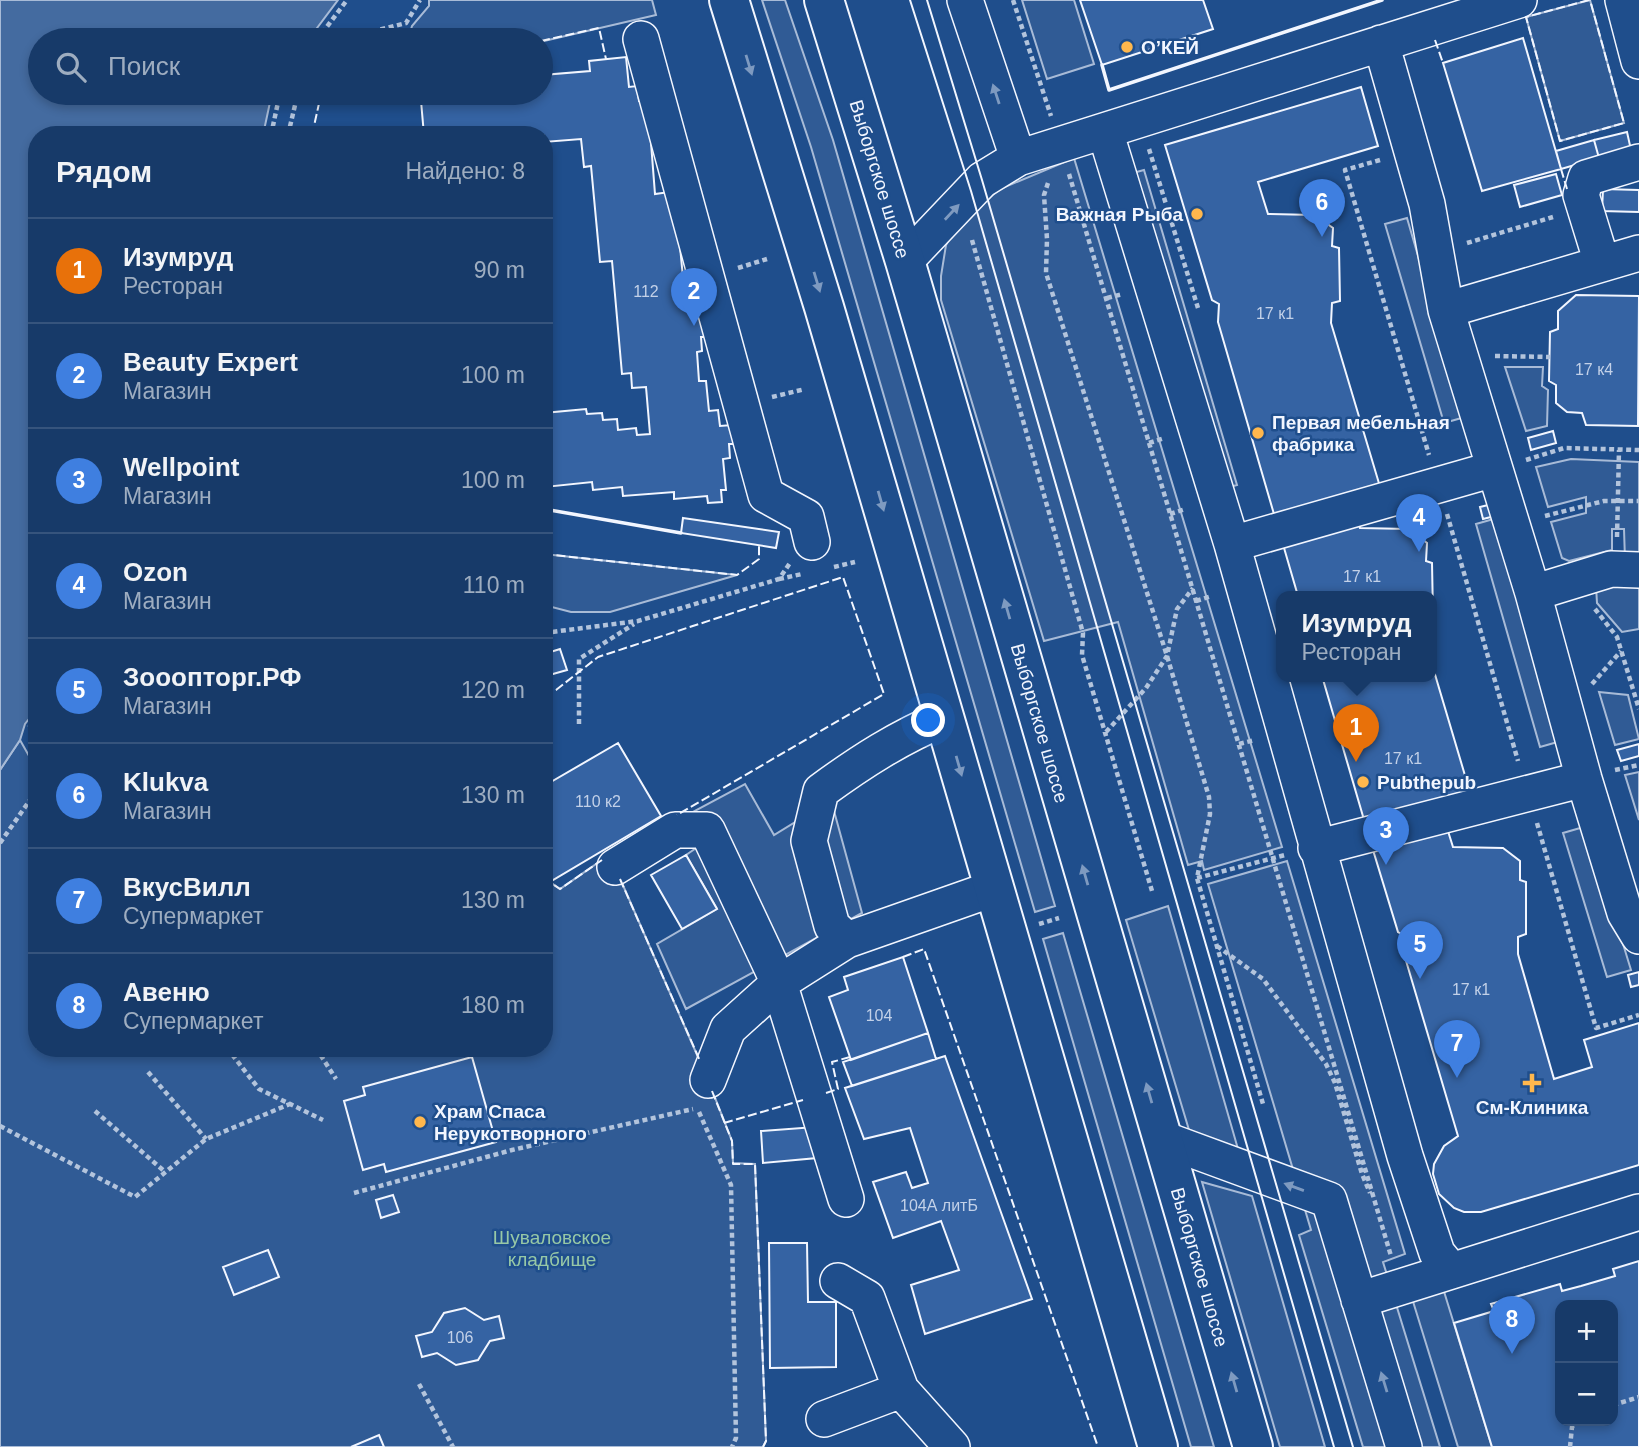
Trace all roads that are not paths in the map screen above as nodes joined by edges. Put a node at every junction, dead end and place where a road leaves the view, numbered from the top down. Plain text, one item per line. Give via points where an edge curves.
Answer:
1 (729, 0) edge
2 (824, 0) edge
3 (965, 0) edge
4 (1519, 0) edge
5 (1623, 0) edge
6 (641, 38) dead end
7 (1381, 43) junction
8 (1639, 61) edge
9 (1105, 131) junction
10 (1018, 158) junction
11 (1639, 162) edge
12 (1639, 253) edge
13 (905, 261) junction
14 (1602, 263) junction
15 (1446, 310) junction
16 (1511, 470) junction
17 (1232, 544) junction
18 (804, 548) road end
19 (1639, 570) edge
20 (1533, 593) junction
21 (944, 718) junction
22 (1584, 779) junction
23 (1316, 848) junction
24 (615, 867) dead end
25 (995, 888) junction
26 (1634, 920) edge
27 (847, 940) junction
28 (779, 983) junction
29 (702, 1094) road end
30 (1163, 1139) junction
31 (846, 1199) dead end
32 (1639, 1212) edge
33 (1451, 1270) junction
34 (838, 1281) dead end
35 (1359, 1300) junction
36 (901, 1390) junction
37 (824, 1419) dead end
38 (952, 1447) edge
39 (1157, 1447) edge
40 (1253, 1447) edge
41 (1404, 1447) edge

1 -> 21 main road
2 - 13 main road, Выборгское шоссе
10 -> 3 street
4 - 7 street
5 - 8 street
6 - 18 street via 766,495 806,517
7 - 9 street
7 - 15 street via 1427,204
9 - 10 street
9 - 17 street
13 -> 10 street via 982,180
11 - 14 street via 1586,178 1581,195
12 - 14 street
30 -> 13 main road, Выборгское шоссе
14 - 15 street
15 - 16 street
16 - 17 street via 1438,485
16 - 20 street
17 - 23 street
19 - 20 street via 1611,569
20 - 22 street
21 -> 25 main road
21 - 27 street via 906,734 821,791 809,841 832,926
22 - 23 street
22 - 26 street
23 - 33 street via 1430,1235
24 - 28 street via 675,830 707,830
25 - 27 street
25 - 39 main road
27 - 28 street
28 - 29 street via 728,1029
28 - 31 street
35 -> 30 street via 1329,1200
40 -> 30 main road, Выборгское шоссе
32 - 33 street
33 - 35 street
34 - 36 street via 867,1298
41 -> 35 street
36 - 37 street
36 - 38 street

